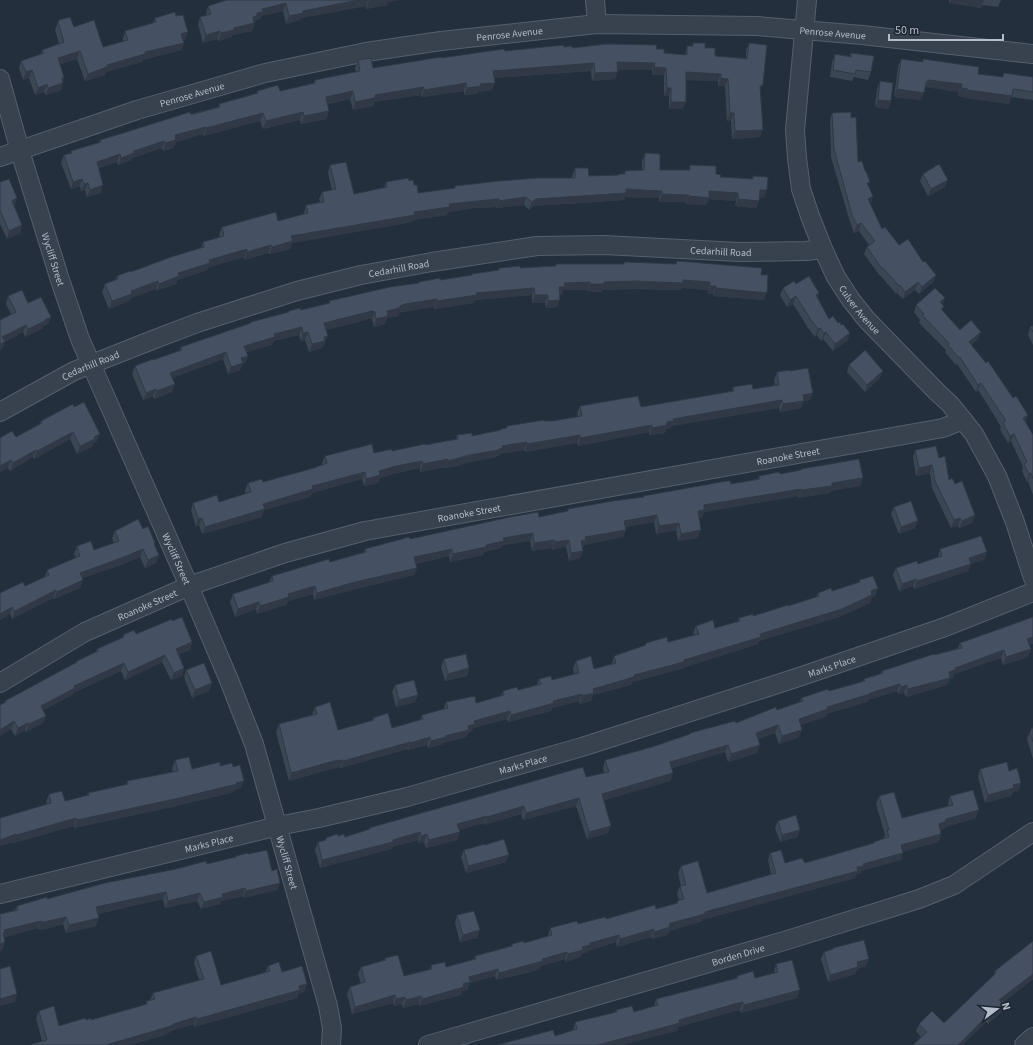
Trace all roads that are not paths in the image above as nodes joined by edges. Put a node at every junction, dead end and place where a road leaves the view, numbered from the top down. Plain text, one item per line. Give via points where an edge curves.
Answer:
1 (595, 0) edge
2 (806, 0) edge
3 (597, 24) junction
4 (803, 30) junction
5 (1033, 54) edge
6 (0, 79) edge
7 (20, 150) junction
8 (0, 157) edge
9 (823, 249) junction
10 (91, 364) junction
11 (0, 412) edge
12 (963, 420) junction
13 (1033, 578) edge
14 (189, 586) junction
15 (1033, 592) edge
16 (0, 683) edge
17 (278, 826) junction
18 (1033, 832) edge
19 (0, 894) edge
20 (1033, 1037) edge
21 (331, 1045) edge
22 (428, 1045) edge
23 (1024, 1045) edge

1 - 3 street
2 - 4 street, Culver Avenue
3 - 4 street, Penrose Avenue via 757,26
3 - 7 street, Penrose Avenue via 366,52 265,74 137,110
4 - 5 street, Penrose Avenue
4 - 9 street, Culver Avenue via 795,130 797,158 801,189
6 - 7 street, Wycliff Street
7 - 8 street, Penrose Avenue
7 - 10 street, Wycliff Street via 60,280
9 - 10 street, Cedarhill Road via 739,252 604,245 537,246 432,262 361,275 297,291 197,323
9 - 12 street, Culver Avenue via 836,277 851,300
10 - 11 street, Cedarhill Road
10 - 14 street, Wycliff Street
12 - 13 street, Culver Avenue via 974,434 997,476
12 - 14 street, Roanoke Street via 943,428 365,531 278,555
14 - 16 street, Roanoke Street via 85,632
14 - 17 street, Wycliff Street via 254,744
15 - 17 street, Marks Place via 923,635 582,747 407,797
17 - 19 street, Marks Place
17 - 21 street, Wycliff Street via 328,1006 332,1028
18 - 22 street, Borden Drive via 954,885 920,899
20 - 23 street

